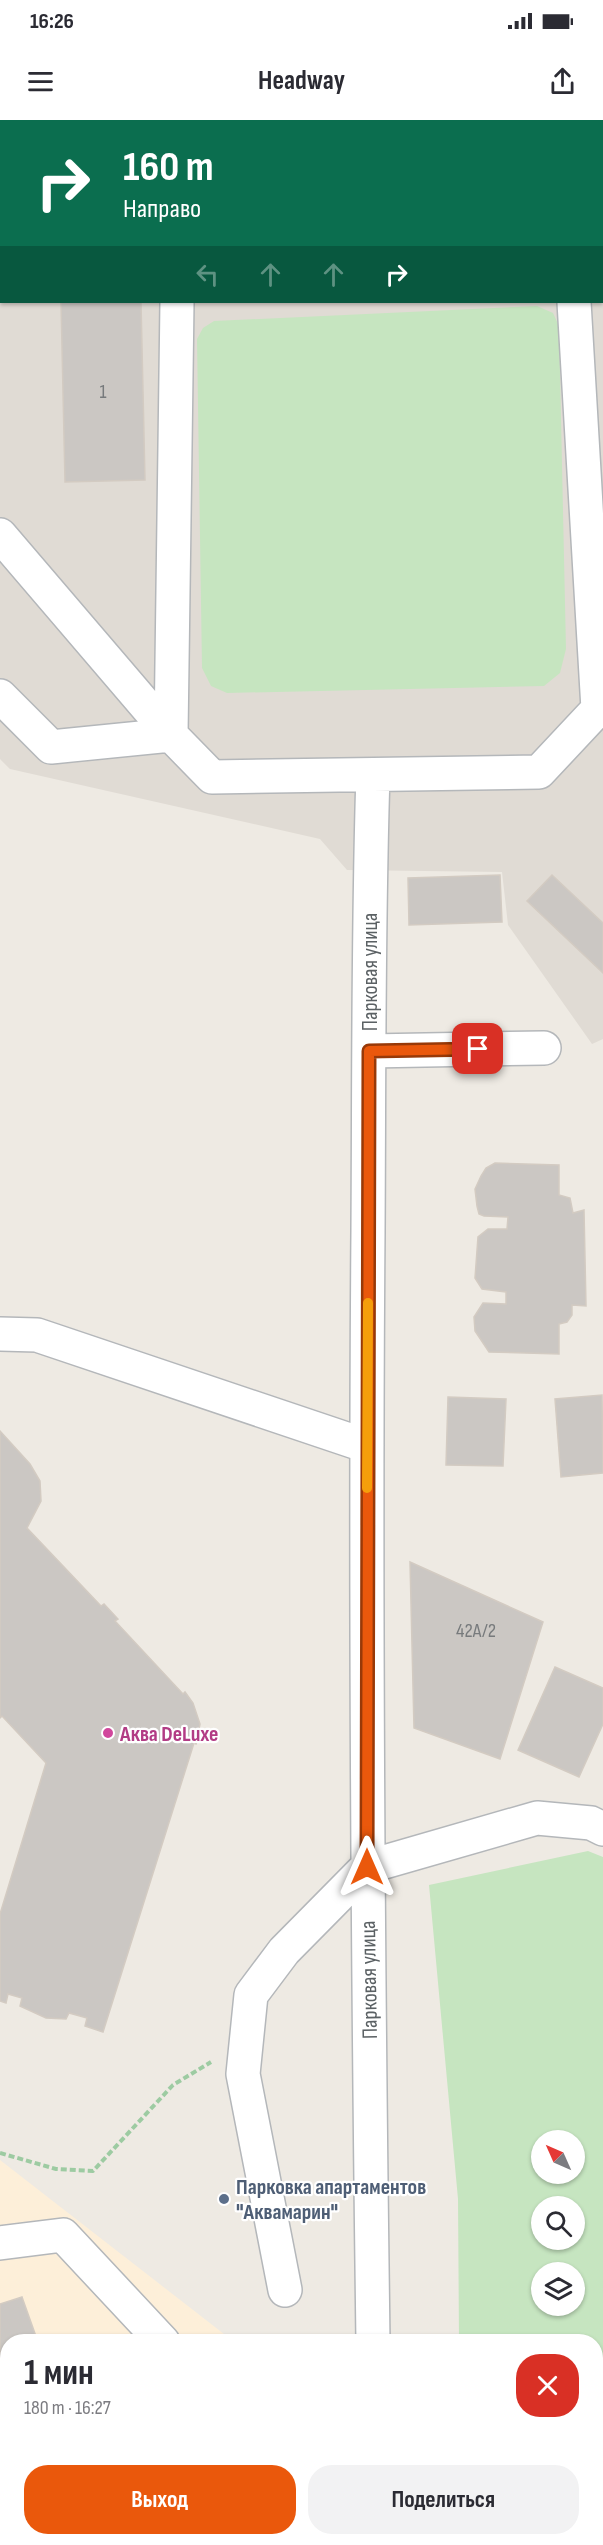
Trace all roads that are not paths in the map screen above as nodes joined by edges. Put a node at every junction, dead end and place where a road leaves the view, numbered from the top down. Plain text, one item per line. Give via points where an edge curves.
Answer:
1 (177, 303) edge
2 (574, 303) edge
3 (0, 535) edge
4 (596, 559) edge
5 (16, 571) edge
6 (0, 696) edge
7 (601, 711) edge
8 (171, 735) junction
9 (373, 775) junction
10 (544, 1048) dead end
11 (369, 1051) junction
12 (0, 1334) edge
13 (367, 1446) junction
14 (597, 1826) edge
15 (367, 1867) junction
16 (0, 2243) edge
17 (285, 2289) dead end
18 (156, 2334) edge
19 (373, 2334) edge

1 - 8 street
2 - 4 street
3 - 5 street
4 - 7 street
5 - 8 street
6 - 8 street via 51,747
7 - 9 street via 539,772
8 - 9 street via 212,777
9 - 11 street, Парковая улица
10 - 11 street
11 - 13 street, Парковая улица
12 - 13 street via 37,1335
13 - 15 street, Парковая улица
14 - 15 street via 537,1818
15 - 17 street via 284,1951 251,1995 243,2074
15 - 19 street, Парковая улица
16 - 18 street via 63,2235

